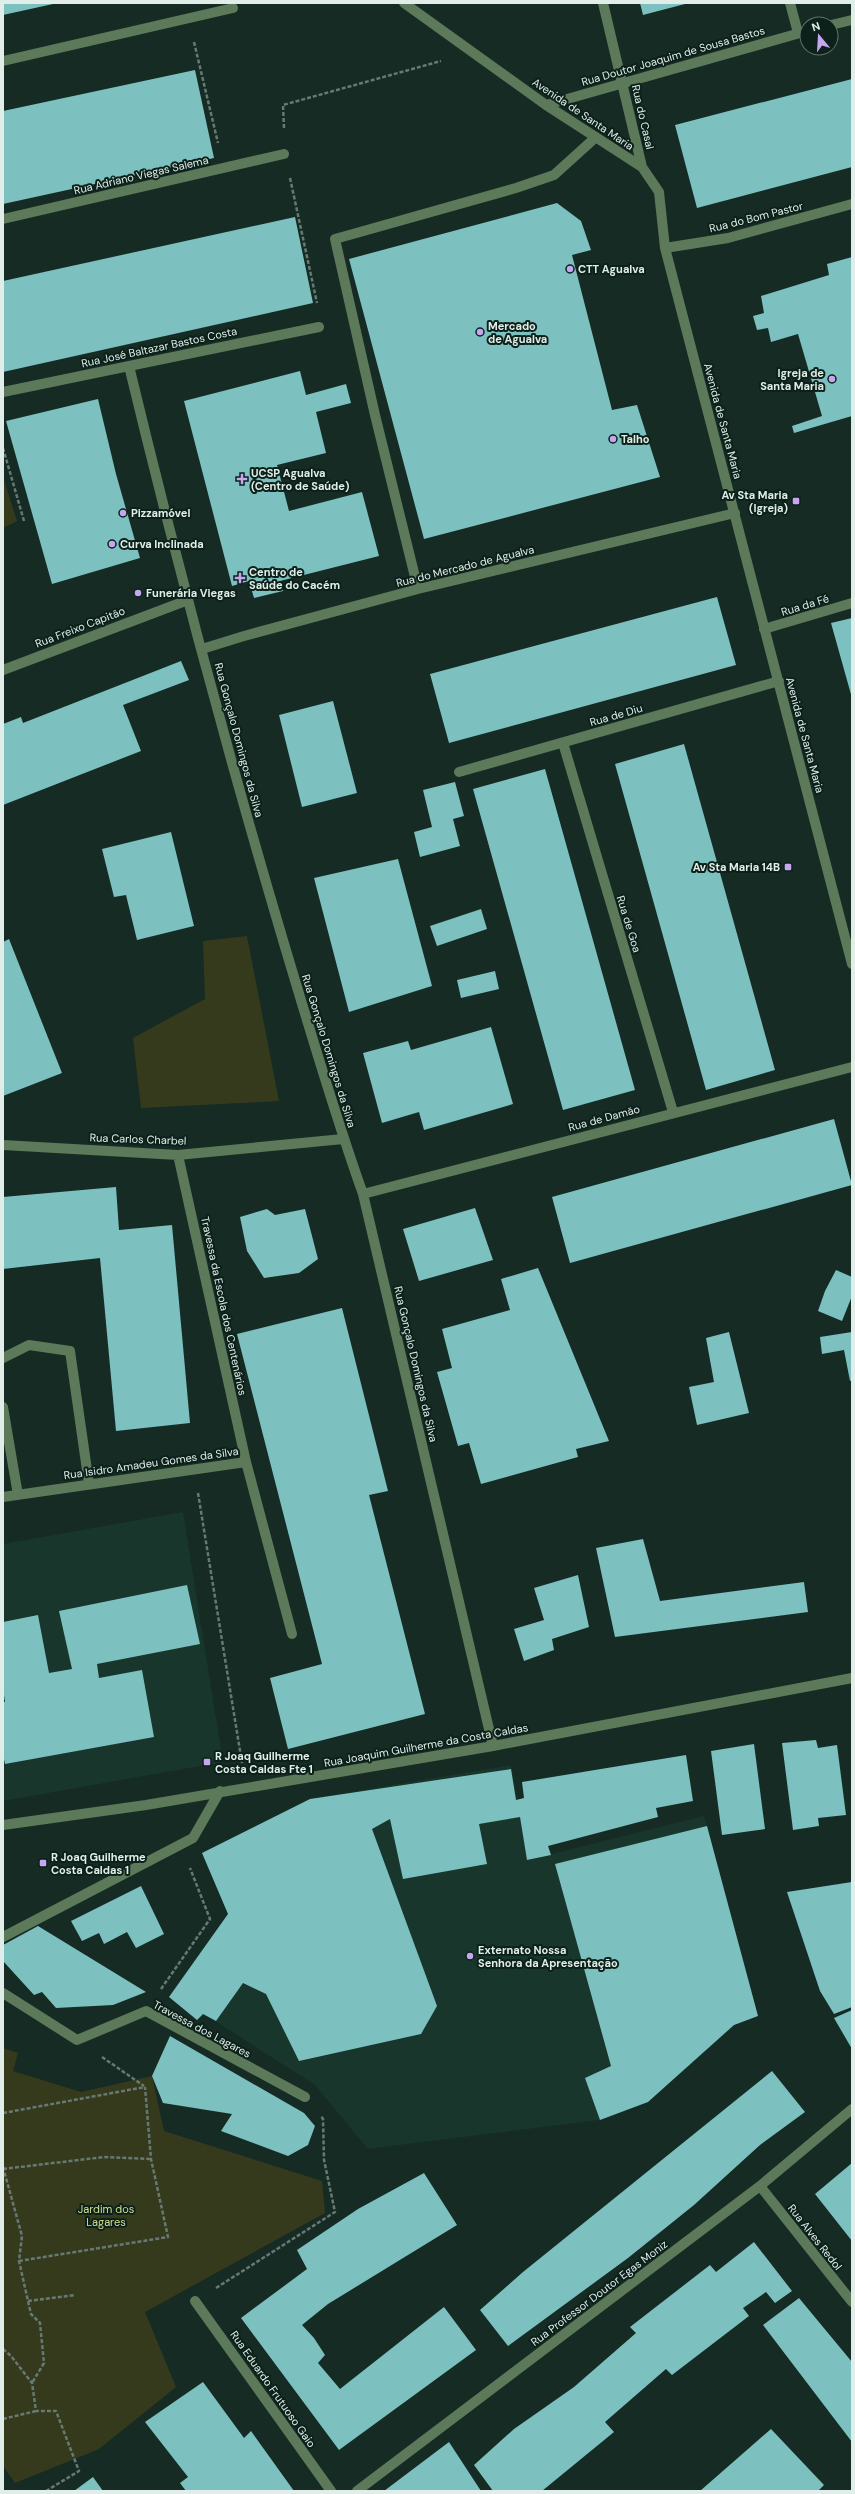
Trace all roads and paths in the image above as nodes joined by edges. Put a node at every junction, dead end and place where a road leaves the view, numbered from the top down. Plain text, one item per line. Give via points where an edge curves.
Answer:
1 (404, 3) edge
2 (603, 3) edge
3 (790, 3) edge
4 (233, 8) dead end
5 (188, 18) junction
6 (852, 20) edge
7 (799, 23) edge
8 (839, 23) edge
9 (799, 33) edge
10 (473, 53) junction
11 (3, 60) edge
12 (623, 82) junction
13 (546, 105) junction
14 (596, 137) junction
15 (284, 154) junction
16 (642, 167) junction
17 (224, 168) junction
18 (852, 204) edge
19 (3, 219) edge
20 (665, 248) junction
21 (319, 327) joint
22 (129, 366) junction
23 (3, 392) edge
24 (3, 448) edge
25 (735, 513) junction
26 (24, 521) dead end
27 (418, 589) junction
28 (188, 600) junction
29 (852, 603) edge
30 (764, 629) junction
31 (202, 649) junction
32 (3, 670) edge
33 (779, 681) junction
34 (563, 743) junction
35 (459, 772) dead end
36 (852, 964) edge
37 (852, 1066) edge
38 (673, 1112) junction
39 (343, 1139) junction
40 (3, 1145) edge
41 (178, 1155) junction
42 (363, 1194) junction
43 (3, 1358) edge
44 (3, 1407) edge
45 (246, 1462) junction
46 (194, 1469) junction
47 (89, 1484) junction
48 (18, 1495) junction
49 (3, 1498) edge
50 (292, 1634) dead end
51 (852, 1678) edge
52 (493, 1746) junction
53 (246, 1788) junction
54 (220, 1792) junction
55 (3, 1825) edge
56 (180, 1845) junction
57 (3, 1937) edge
58 (3, 1993) edge
59 (146, 2011) junction
60 (77, 2040) junction
61 (145, 2086) junction
62 (305, 2097) joint
63 (852, 2109) edge
64 (3, 2113) edge
65 (151, 2158) junction
66 (3, 2168) edge
67 (760, 2186) junction
68 (19, 2262) junction
69 (75, 2295) dead end
70 (195, 2301) joint
71 (28, 2302) junction
72 (852, 2302) edge
73 (3, 2349) edge
74 (32, 2383) junction
75 (36, 2412) junction
76 (3, 2419) edge
77 (46, 2491) edge
78 (331, 2491) edge
79 (356, 2491) edge

1 - 10 street, Avenida de Santa Maria
2 - 12 street, Rua do Casal
3 - 7 street
4 - 5 street
5 - 11 street
5 - 17 path
6 - 8 street
9 - 12 street, Rua Doutor Joaquim de Sousa Bastos
10 - 13 street, Avenida de Santa Maria
10 - 15 path via 283,105
12 - 13 street, Rua Doutor Joaquim de Sousa Bastos
12 - 16 street, Rua do Casal
13 - 14 street, Avenida de Santa Maria
14 - 16 street, Avenida de Santa Maria
14 - 27 street via 554,175 335,238 374,415
15 - 17 street, Rua Adriano Viegas Salema
15 - 21 path via 318,306
16 - 20 street, Avenida de Santa Maria via 659,192
17 - 19 street, Rua Adriano Viegas Salema
18 - 20 street, Rua do Bom Pastor via 728,238
20 - 25 street, Avenida de Santa Maria
21 - 22 street, Rua José Baltazar Bastos Costa
22 - 23 street, Rua José Baltazar Bastos Costa
22 - 28 street, Rua Gonçalo Domingos da Silva
24 - 26 path
25 - 27 street, Rua do Mercado de Agualva
25 - 30 street, Avenida de Santa Maria
27 - 31 street, Rua do Mercado de Agualva
28 - 31 street, Rua Gonçalo Domingos da Silva
28 - 32 street, Rua Freixo Capitão
29 - 30 street, Rua da Fé
30 - 33 street, Avenida de Santa Maria
31 - 39 street, Rua Gonçalo Domingos da Silva via 259,858
33 - 34 street, Rua de Diu
33 - 36 street, Avenida de Santa Maria
34 - 35 street, Rua de Diu
34 - 38 street, Rua de Goa
37 - 38 street, Rua de Damão
38 - 42 street, Rua de Damão
39 - 41 street, Rua Carlos Charbel
39 - 42 street, Rua Gonçalo Domingos da Silva
40 - 41 street, Rua Carlos Charbel
41 - 45 street, Travessa da Escola dos Centenários
42 - 52 street, Rua Gonçalo Domingos da Silva
43 - 47 street via 28,1346 70,1351
44 - 48 street
45 - 46 street, Rua Isidro Amadeu Gomes da Silva
45 - 50 street, Rua Isidro Amadeu Gomes da Silva
46 - 47 street, Rua Isidro Amadeu Gomes da Silva
46 - 53 path
47 - 48 street, Rua Isidro Amadeu Gomes da Silva
48 - 49 street, Rua Isidro Amadeu Gomes da Silva
51 - 52 street, Rua Joaquim Guilherme da Costa Caldas
52 - 53 street, Rua Joaquim Guilherme da Costa Caldas
53 - 54 street, Rua Joaquim Guilherme da Costa Caldas
54 - 55 street, Rua Joaquim Guilherme da Costa Caldas
54 - 56 street via 193,1838
56 - 57 street
56 - 59 path via 210,1919
58 - 60 street
59 - 60 street, Travessa dos Lagares
59 - 62 street, Travessa dos Lagares
60 - 61 path
61 - 64 path
61 - 65 path
62 - 70 path via 323,2119 324,2160 335,2212
63 - 67 street, Rua Professor Doutor Egas Moniz
65 - 66 path via 104,2157
65 - 68 path via 168,2237
66 - 68 path via 22,2236
67 - 72 street, Rua Alves Redol
67 - 79 street, Rua Professor Doutor Egas Moniz
68 - 71 path
69 - 71 path
70 - 78 street, Rua Eduardo Frutuoso Gaio
71 - 74 path via 31,2314 40,2323 44,2363
73 - 74 path
74 - 75 path
75 - 76 path
75 - 77 path via 56,2411 79,2472

